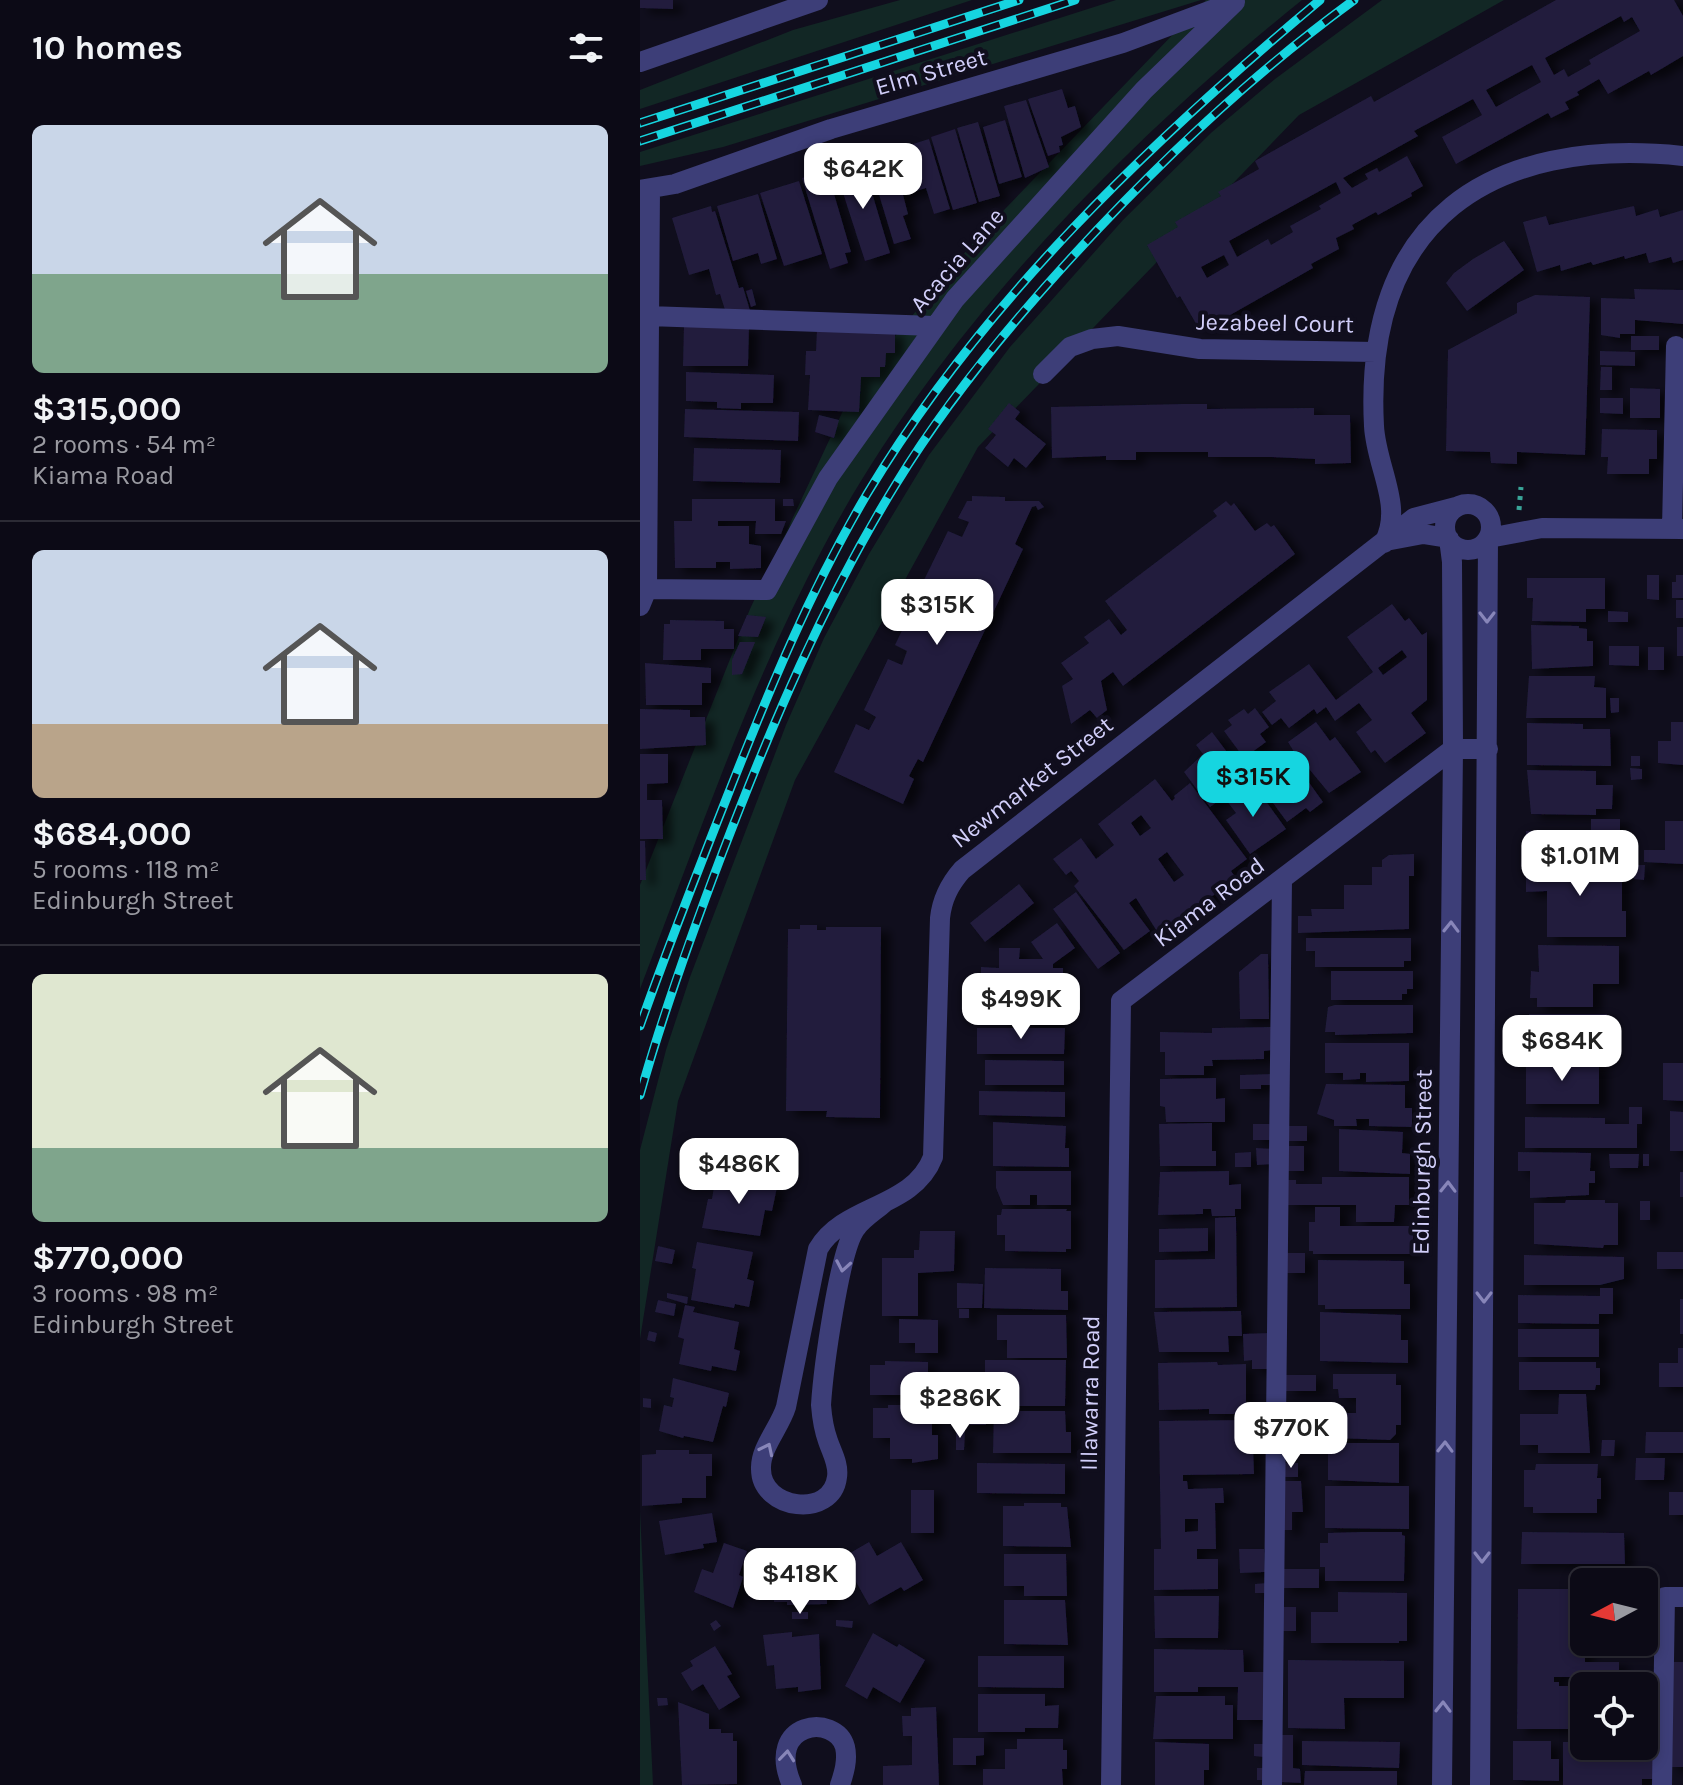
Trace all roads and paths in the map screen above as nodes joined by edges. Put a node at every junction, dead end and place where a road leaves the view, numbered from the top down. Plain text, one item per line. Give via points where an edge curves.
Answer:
1 (810, 1) edge
2 (1235, 2) edge
3 (640, 62) edge
4 (1683, 156) edge
5 (645, 190) edge
6 (648, 316) junction
7 (934, 326) junction
8 (1676, 346) dead end
9 (1376, 352) junction
10 (1043, 374) dead end
11 (644, 431) edge
12 (1382, 474) junction
13 (1456, 507) junction
14 (1482, 508) junction
15 (1427, 513) junction
16 (1558, 528) junction
17 (1677, 528) edge
18 (1448, 538) junction
19 (1489, 539) junction
20 (1384, 543) junction
21 (642, 595) edge
22 (1453, 749) junction
23 (1488, 749) junction
24 (1282, 879) junction
25 (1121, 1001) joint
26 (884, 1203) junction
27 (1683, 1597) edge
28 (792, 1785) edge
29 (840, 1785) edge
30 (1111, 1785) edge
31 (1272, 1785) edge
32 (1442, 1785) edge
33 (1480, 1785) edge
34 (1662, 1785) edge

1 - 3 street
2 - 5 street, Elm Street via 1123,43
2 - 7 street, Acacia Lane via 1144,90
4 - 9 street via 1576,155 1522,169 1460,200 1406,257 1388,298
5 - 6 street
6 - 7 street
6 - 11 street
7 - 21 street, Acacia Lane via 828,478 767,590
8 - 17 street
9 - 10 street, Jezabeel Court via 1214,350 1118,336 1070,347
9 - 12 street via 1374,432
11 - 21 street
12 - 15 street via 1405,508
12 - 20 street via 1392,507
13 - 14 street via 1468,503
13 - 15 street, Newmarket Street
13 - 18 street via 1446,518
14 - 16 street via 1519,522
14 - 19 street via 1490,518
15 - 20 street, Newmarket Street
16 - 17 street
16 - 19 street
18 - 19 street via 1456,547 1471,550
18 - 20 street, Newmarket Street via 1406,535
18 - 22 street, Edinburgh Street
19 -> 23 street
20 - 26 street, Newmarket Street via 952,881 940,918 933,1157 917,1183
22 - 23 street
22 - 24 street, Kiama Road
32 -> 22 street, Edinburgh Street
23 -> 33 street
24 - 25 street, Kiama Road
24 - 31 street
25 - 30 street, Illawarra Road
26 -> 26 street, Newmarket Street via 855,1228 841,1273 821,1405 838,1471 836,1485 809,1504 782,1501 765,1485 761,1465 786,1407 818,1249 830,1233
27 - 34 street via 1665,1597
28 -> 29 street via 785,1764 788,1744 796,1733 815,1728 831,1731 843,1741 847,1757

